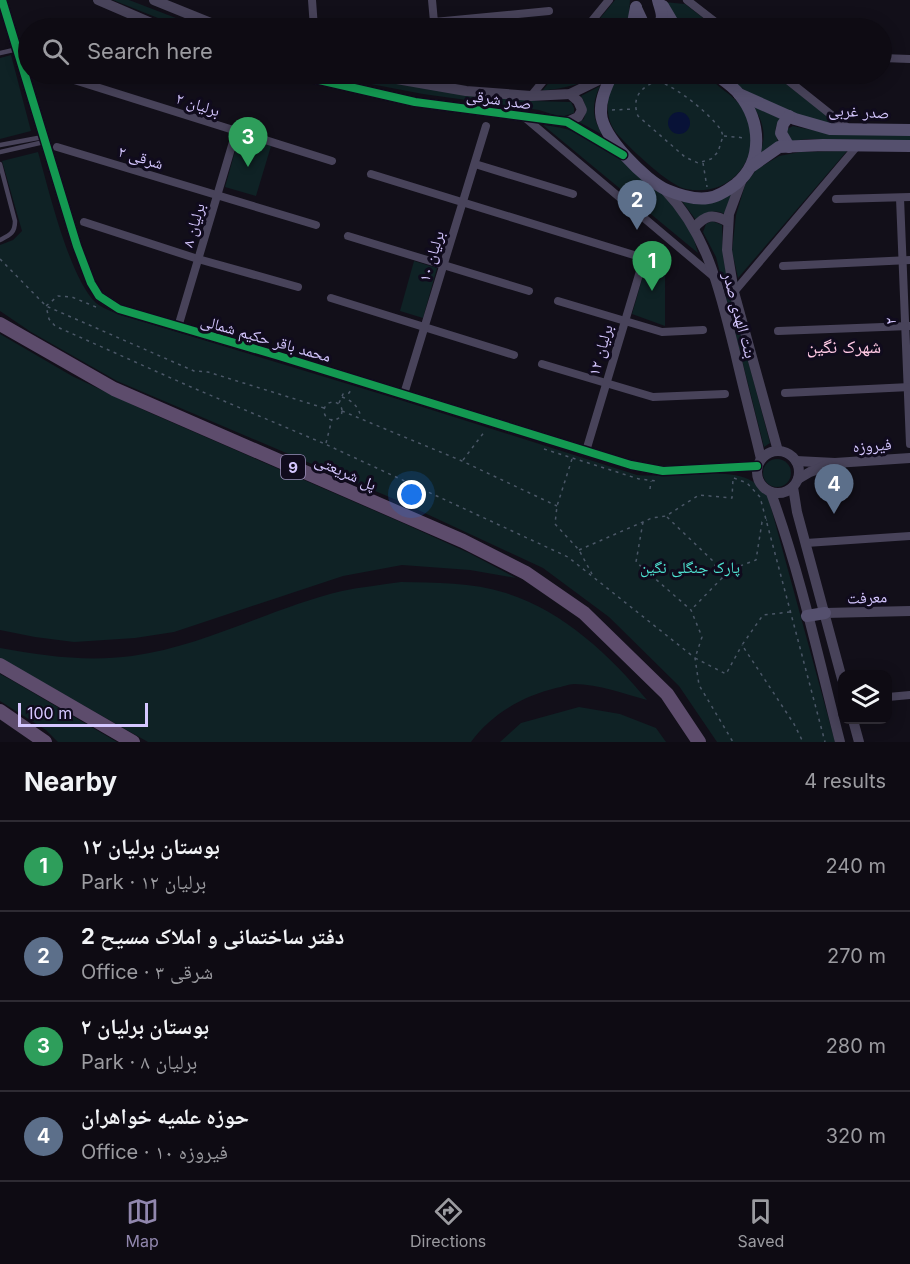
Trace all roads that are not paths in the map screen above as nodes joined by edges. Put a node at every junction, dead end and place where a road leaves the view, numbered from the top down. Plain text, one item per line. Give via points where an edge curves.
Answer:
1 (2, 0) edge
2 (98, 0) edge
3 (154, 0) edge
4 (312, 0) edge
5 (432, 0) edge
6 (609, 0) edge
7 (659, 0) edge
8 (687, 0) edge
9 (635, 4) edge
10 (549, 11) dead end
11 (140, 18) edge
12 (198, 18) edge
13 (313, 18) edge
14 (434, 18) edge
15 (476, 18) edge
16 (594, 18) edge
17 (641, 18) edge
18 (661, 18) edge
19 (670, 18) edge
20 (710, 18) edge
21 (18, 49) joint
22 (0, 53) edge
23 (892, 58) edge
24 (910, 59) edge
25 (30, 84) edge
26 (86, 84) edge
27 (337, 84) edge
28 (426, 84) edge
29 (541, 84) edge
30 (591, 84) edge
31 (608, 84) edge
32 (728, 84) edge
33 (793, 84) edge
34 (570, 94) junction
35 (740, 94) junction
36 (531, 96) junction
37 (522, 116) junction
38 (789, 116) junction
39 (567, 122) junction
40 (486, 126) dead end
41 (850, 129) junction
42 (910, 130) edge
43 (236, 132) junction
44 (44, 139) junction
45 (0, 145) edge
46 (858, 145) junction
47 (910, 146) edge
48 (57, 147) dead end
49 (789, 147) junction
50 (0, 152) edge
51 (623, 155) junction
52 (332, 161) dead end
53 (0, 164) edge
54 (475, 164) junction
55 (751, 167) junction
56 (371, 174) dead end
57 (742, 179) junction
58 (665, 190) junction
59 (573, 194) dead end
60 (217, 196) junction
61 (910, 197) edge
62 (900, 198) junction
63 (836, 199) dead end
64 (463, 202) junction
65 (84, 222) dead end
66 (728, 222) junction
67 (316, 225) dead end
68 (694, 228) junction
69 (348, 236) dead end
70 (0, 240) edge
71 (644, 258) junction
72 (198, 259) junction
73 (906, 260) edge
74 (663, 264) dead end
75 (444, 265) junction
76 (783, 266) dead end
77 (714, 277) junction
78 (297, 287) dead end
79 (529, 291) dead end
80 (734, 292) junction
81 (331, 298) dead end
82 (558, 301) dead end
83 (624, 321) junction
84 (0, 324) edge
85 (908, 326) edge
86 (178, 327) junction
87 (425, 327) junction
88 (703, 330) dead end
89 (778, 331) dead end
90 (514, 355) dead end
91 (542, 364) dead end
92 (606, 383) junction
93 (909, 388) edge
94 (785, 393) dead end
95 (404, 394) junction
96 (725, 394) dead end
97 (910, 444) edge
98 (586, 451) junction
99 (778, 451) junction
100 (910, 458) edge
101 (796, 461) junction
102 (759, 463) junction
103 (835, 463) junction
104 (729, 467) junction
105 (757, 478) junction
106 (796, 483) junction
107 (771, 493) junction
108 (910, 536) edge
109 (806, 543) junction
110 (910, 611) edge
111 (825, 613) junction
112 (807, 616) junction
113 (0, 665) edge
114 (840, 670) edge
115 (910, 695) edge
116 (892, 697) edge
117 (0, 711) edge
118 (854, 724) edge
119 (45, 742) edge
120 (133, 742) edge
121 (699, 742) edge
122 (840, 742) edge
123 (859, 742) edge

1 - 21 street, محمد باقر حکیم شمالی
2 - 11 street
3 - 12 street
4 - 13 street
5 - 14 street
6 - 16 street
7 - 18 main road
7 - 19 main road
8 - 20 street
9 - 17 main road
10 - 15 street
21 - 22 lane
23 - 24 street
25 - 44 street, محمد باقر حکیم شمالی
26 - 43 street, برلیان ۲
27 - 37 street, صدر شرقی via 415,102
28 - 36 street, صدر شرقی
29 - 36 street
30 - 34 street, صدر شرقی
31 - 51 main road via 600,114
32 - 35 main road
33 - 41 street
34 - 36 street, صدر شرقی
34 - 39 street via 582,110
35 - 38 main road, صدر غربی
35 - 55 main road via 752,117 758,144
37 - 39 street, صدر شرقی
37 - 77 street
38 - 41 main road, صدر غربی via 830,129
38 - 49 main road via 781,133
39 - 51 street, صدر شرقی
40 - 54 street, برلیان ۱۰
41 - 42 main road, صدر غربی
43 - 52 street, برلیان ۲
43 - 60 street, برلیان ۸
44 - 45 lane
44 - 50 lane
44 - 86 street, محمد باقر حکیم شمالی via 77,246 99,296 119,309
46 - 47 main road, صدر غربی
46 - 49 main road, صدر غربی
46 - 80 street
48 - 60 street, ۲ شرقی
49 - 55 main road, صدر غربی via 779,147
51 - 58 main road
53 - 70 lane via 15,230
54 - 59 street
54 - 64 street, برلیان ۱۰
55 - 57 main road
56 - 64 street
57 - 58 main road via 710,198
57 - 66 street, بنت الهدی صدر
58 - 68 street, بنت الهدی صدر
60 - 67 street, ۲ شرقی
60 - 72 street, برلیان ۸
61 - 62 street
62 - 63 street
62 - 73 street, ۲
64 - 71 street
64 - 75 street, برلیان ۱۰
65 - 72 street
66 - 68 street via 710,217
66 - 80 street, بنت الهدی صدر via 727,249
68 - 77 street, بنت الهدی صدر
69 - 75 street
71 - 74 street
71 - 83 street, برلیان ۱۲
72 - 78 street
72 - 86 street, برلیان ۸
73 - 76 street
73 - 85 street, ۲
75 - 79 street
75 - 87 street, برلیان ۱۰
77 - 102 street, بنت الهدی صدر
80 - 99 street, بنت الهدی صدر
81 - 87 street
82 - 83 street
83 - 88 street via 662,332
83 - 92 street, برلیان ۱۲
84 - 121 main road, پل شریعتی / 9 via 114,388 464,541 526,573 593,621 667,694
85 - 89 street
85 - 93 street, ۲
86 - 95 street, محمد باقر حکیم شمالی
87 - 90 street
87 - 95 street, برلیان ۱۰
91 - 92 street
92 - 96 street via 653,397
92 - 98 street, برلیان ۱۲
93 - 94 street
93 - 97 street, ۲
95 - 98 street, محمد باقر حکیم شمالی
98 - 104 street, محمد باقر حکیم شمالی via 663,471
99 - 101 street
99 - 102 street
100 - 103 street, فیروزه
101 - 103 street
101 - 106 street
102 - 104 street, محمد باقر حکیم شمالی
102 - 105 street
103 - 106 street via 810,472
104 - 105 street
105 - 107 street
106 - 107 street via 783,493
106 - 109 street via 797,512
107 - 112 street
108 - 109 street
109 - 111 street
110 - 111 street, معرفت
111 - 112 main road
111 - 114 street
112 - 122 street
113 - 120 main road
115 - 116 street
117 - 119 main road
118 - 123 street

